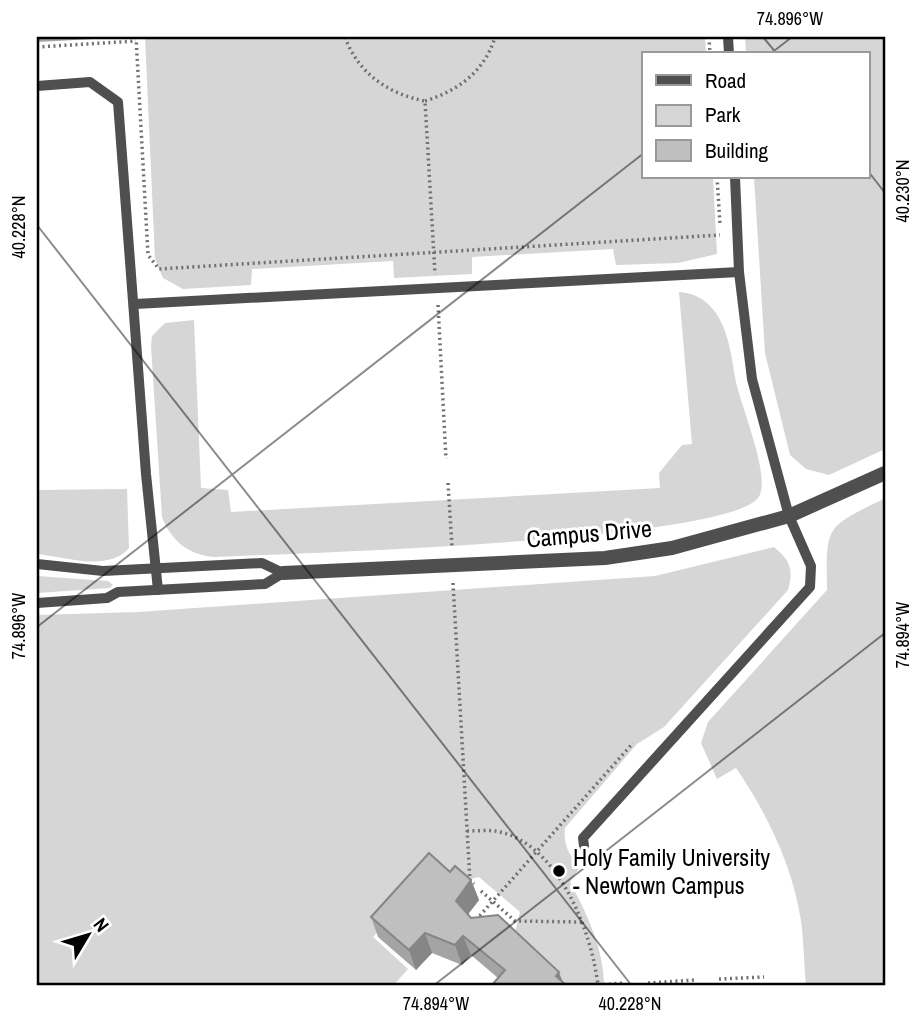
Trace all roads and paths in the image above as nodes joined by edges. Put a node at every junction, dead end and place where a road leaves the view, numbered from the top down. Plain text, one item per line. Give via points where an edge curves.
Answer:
1 (345, 37) edge
2 (495, 37) edge
3 (136, 39) edge
4 (37, 47) edge
5 (37, 86) edge
6 (425, 101) junction
7 (717, 178) edge
8 (735, 178) edge
9 (434, 253) junction
10 (740, 272) junction
11 (436, 276) dead end
12 (135, 304) junction
13 (438, 305) dead end
14 (446, 459) dead end
15 (885, 473) edge
16 (448, 483) dead end
17 (789, 516) junction
18 (452, 547) dead end
19 (37, 564) edge
20 (156, 568) junction
21 (283, 573) junction
22 (453, 583) dead end
23 (158, 590) junction
24 (37, 603) edge
25 (632, 743) dead end
26 (467, 831) junction
27 (584, 846) dead end
28 (535, 852) junction
29 (474, 884) dead end
30 (481, 891) dead end
31 (492, 901) junction
32 (582, 922) junction
33 (469, 928) edge
34 (764, 977) dead end
35 (695, 979) dead end
36 (719, 979) dead end
37 (648, 982) dead end
38 (623, 983) dead end
39 (598, 985) edge

1 - 6 path via 368,74 397,94
2 - 6 path via 491,51 472,75 449,92
3 - 4 path
3 - 9 path via 148,255 159,269
5 - 12 lane via 90,82 118,102
6 - 9 path
7 - 9 path via 720,236
8 - 10 lane
9 - 11 path
10 - 12 lane
10 - 17 lane via 752,379
12 - 20 lane
13 - 14 path
15 - 17 street, Campus Drive
16 - 18 path
17 - 21 street, Campus Drive via 672,548 605,558
17 - 27 lane via 811,566 810,586 583,838
19 - 20 lane, Campus Drive via 103,571
20 - 21 lane, Campus Drive via 262,563
20 - 23 lane
21 - 23 lane, Campus Drive via 265,584
22 - 26 path
23 - 24 lane, Campus Drive
25 - 28 path
26 - 28 path via 496,831
26 - 29 path via 470,881
28 - 31 path
28 - 32 path via 568,891
30 - 31 path
31 - 32 path via 515,921
31 - 33 path
32 - 39 path
34 - 36 path
35 - 37 path
38 - 39 path

